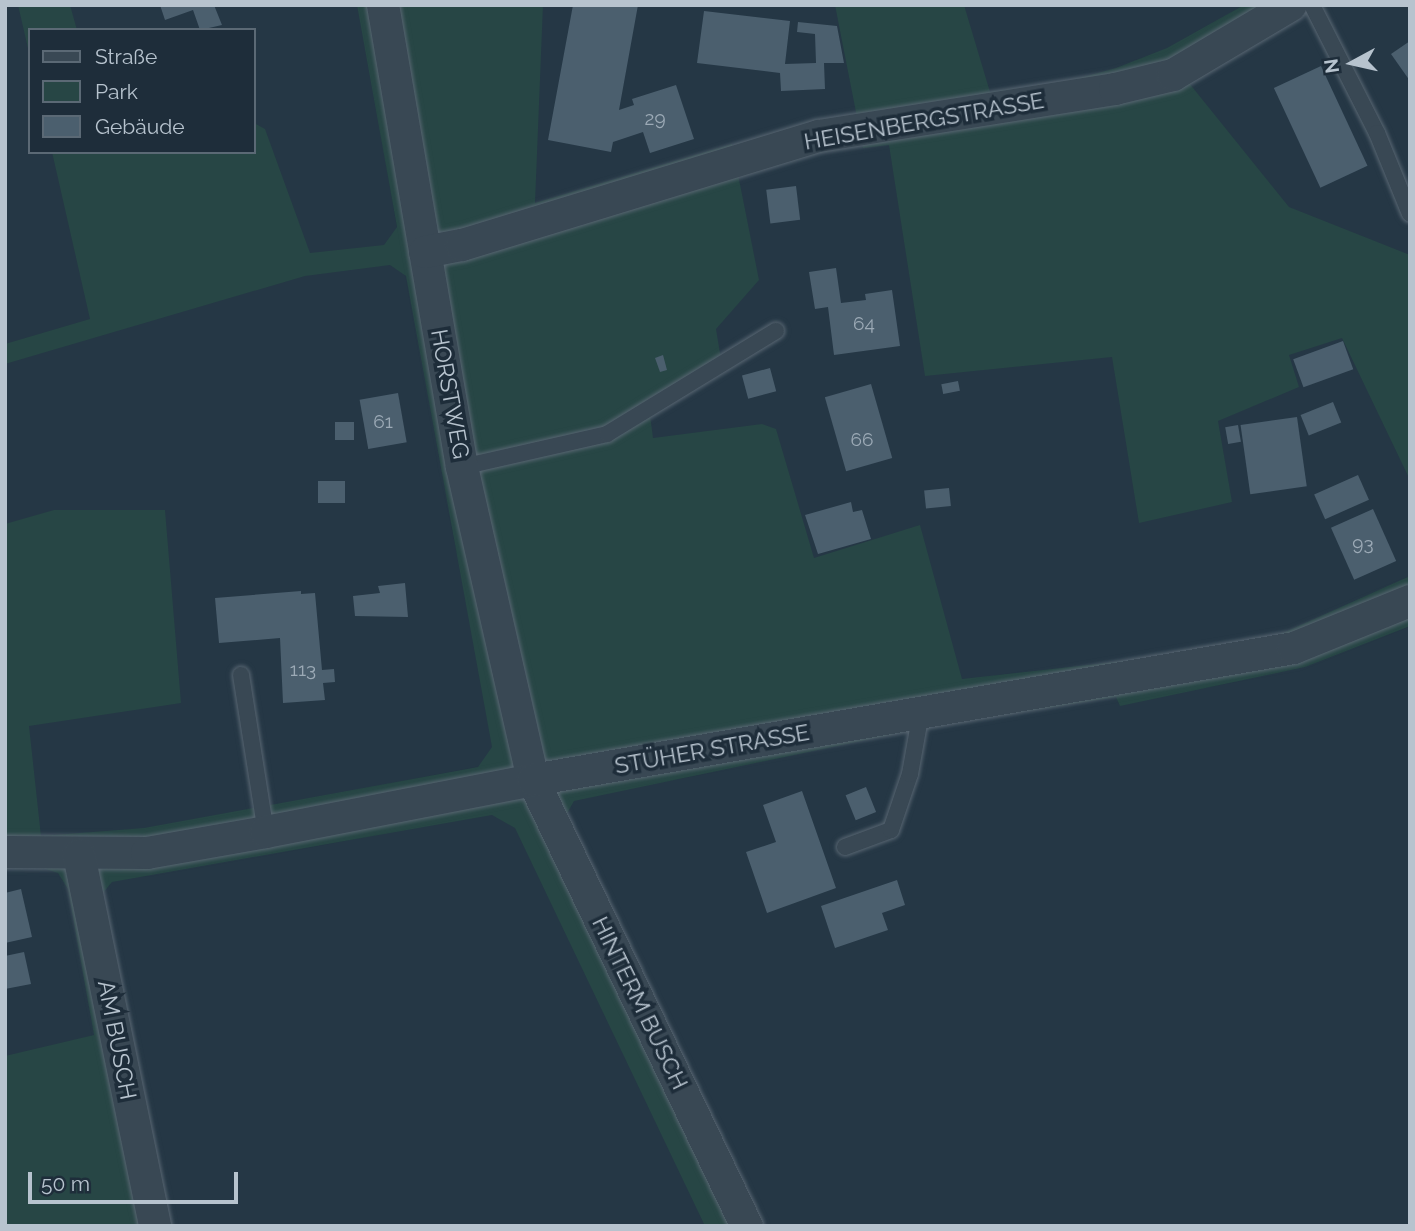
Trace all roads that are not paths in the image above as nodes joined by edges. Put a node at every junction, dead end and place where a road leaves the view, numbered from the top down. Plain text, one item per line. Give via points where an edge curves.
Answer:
1 (383, 5) edge
2 (1291, 5) edge
3 (1312, 5) edge
4 (1410, 214) edge
5 (425, 252) junction
6 (776, 331) dead end
7 (462, 467) junction
8 (1410, 601) edge
9 (241, 675) dead end
10 (921, 712) junction
11 (533, 780) junction
12 (266, 832) junction
13 (845, 847) dead end
14 (5, 852) edge
15 (79, 855) junction
16 (155, 1226) edge
17 (747, 1226) edge

1 - 5 street, HORSTWEG
2 - 5 street, HEISENBERGSTRASSE via 1173,75 1115,89 819,136 462,245
3 - 4 lane via 1377,133
5 - 7 street, HORSTWEG
6 - 7 lane via 607,434
7 - 11 street, HORSTWEG
8 - 10 street, STÜHER STRASSE via 1294,648
9 - 12 lane
10 - 11 street, STÜHER STRASSE
10 - 13 lane via 911,774 891,830
11 - 12 street, STÜHER STRASSE
11 - 17 street, HINTERM BUSCH
12 - 15 street, STÜHER STRASSE via 147,853
14 - 15 street, STÜHER STRASSE
15 - 16 street, AM BUSCH

